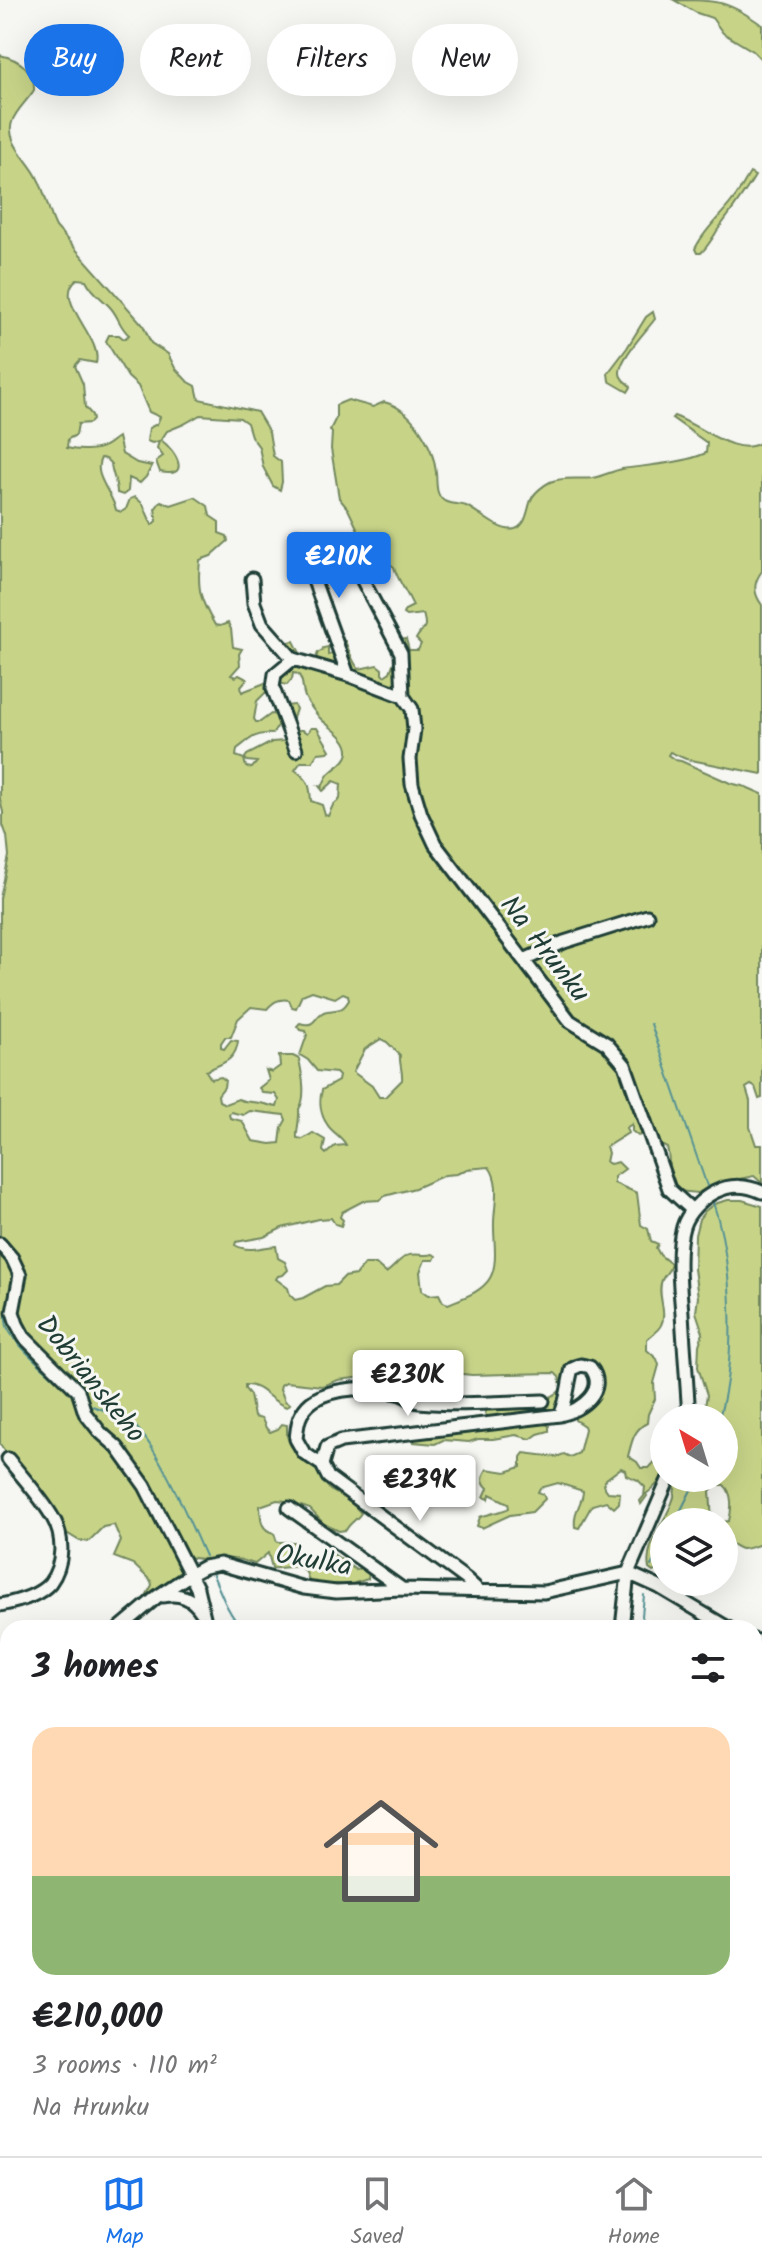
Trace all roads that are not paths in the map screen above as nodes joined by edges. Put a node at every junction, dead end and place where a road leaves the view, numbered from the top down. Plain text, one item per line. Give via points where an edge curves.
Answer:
1 (298, 536) dead end
2 (252, 579) dead end
3 (363, 581) dead end
4 (293, 659) junction
5 (348, 675) junction
6 (403, 696) junction
7 (296, 750) dead end
8 (647, 916) dead end
9 (524, 960) junction
10 (762, 1192) edge
11 (692, 1210) junction
12 (0, 1244) edge
13 (543, 1401) dead end
14 (459, 1403) junction
15 (688, 1404) edge
16 (560, 1415) dead end
17 (468, 1425) junction
18 (8, 1459) dead end
19 (322, 1465) junction
20 (663, 1492) edge
21 (289, 1508) dead end
22 (447, 1565) junction
23 (378, 1571) junction
24 (628, 1573) junction
25 (191, 1574) junction
26 (402, 1589) junction
27 (448, 1590) junction
28 (376, 1591) junction
29 (479, 1591) junction
30 (158, 1596) junction
31 (0, 1605) edge
32 (130, 1620) edge
33 (202, 1620) edge
34 (202, 1620) edge
35 (623, 1620) edge
36 (715, 1620) edge

1 - 5 street
2 - 4 street via 262,624
3 - 6 street, Na Hrunku via 401,653
4 - 5 street
4 - 7 street via 275,674 273,688
5 - 6 street
6 - 9 street, Na Hrunku via 412,709 412,784 421,814 435,844
8 - 9 street
9 - 11 street, Na Hrunku via 570,1021 607,1044 625,1065 669,1189
10 - 11 street via 753,1187 719,1189
11 - 15 street via 683,1227 679,1271
12 - 25 street, Dobrianskeho via 20,1275 13,1312 24,1337 79,1394 100,1432 133,1467
13 - 14 street, Okulka
14 - 17 street
14 - 19 street, Okulka via 415,1401 379,1390 318,1397 301,1415 296,1439 304,1453
16 - 17 street
17 - 19 street via 341,1441 327,1447
18 - 31 street via 54,1519 63,1544 50,1583 20,1601
19 - 22 street, Okulka via 328,1477
20 - 24 street
21 - 23 street
22 - 27 street
22 - 29 street, Okulka
23 - 26 street
23 - 28 street
24 - 29 street, Okulka via 544,1592
24 - 35 street
24 - 36 street
25 - 28 street, Okulka via 218,1565 304,1588
25 - 30 street, Okulka
25 - 33 street, Dobrianskeho
26 - 27 street, Okulka
26 - 28 street, Okulka
27 - 29 street, Okulka
30 - 32 street, Okulka
30 - 34 street via 188,1597

